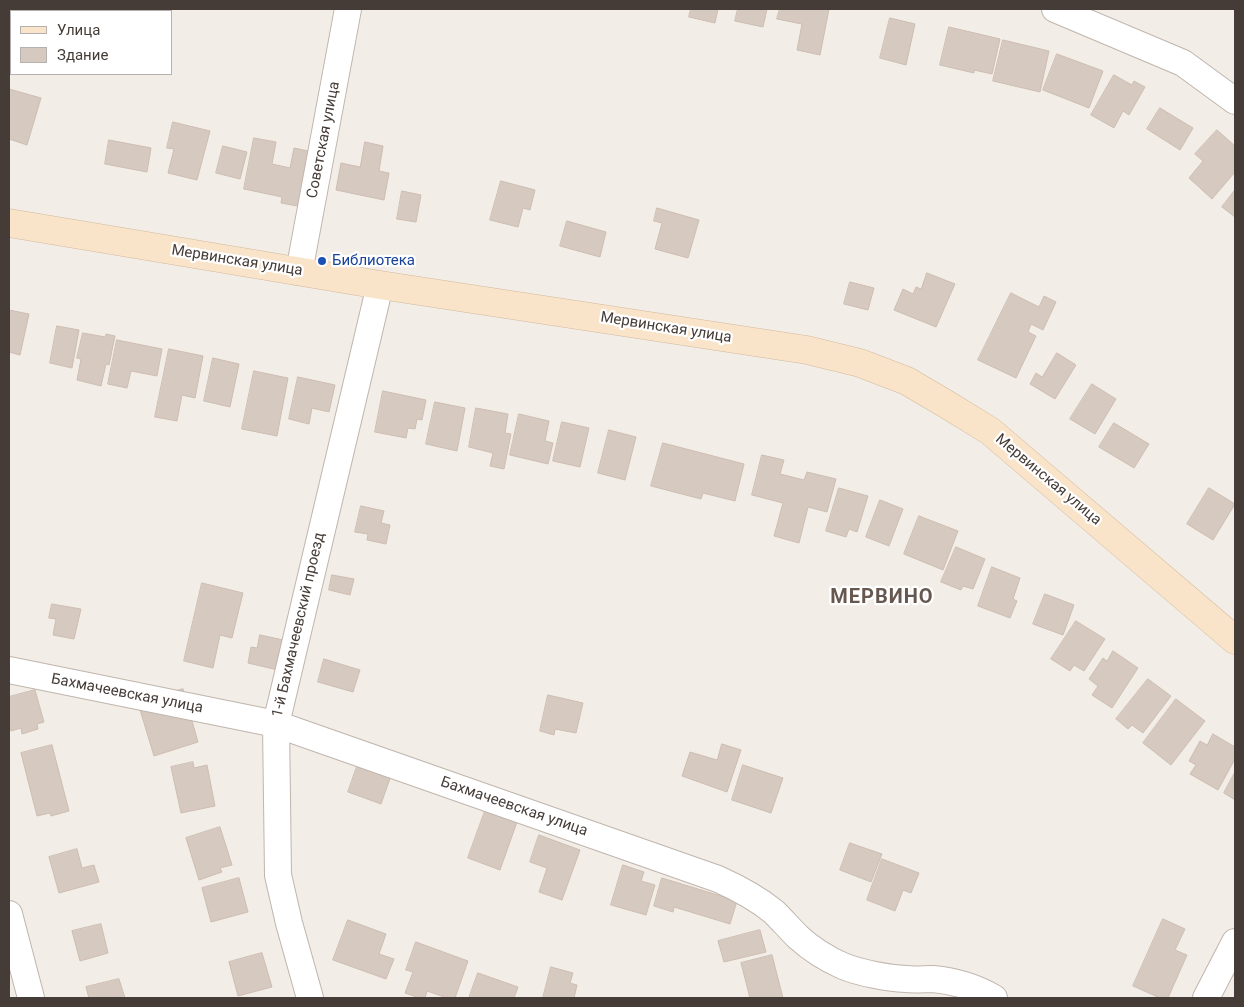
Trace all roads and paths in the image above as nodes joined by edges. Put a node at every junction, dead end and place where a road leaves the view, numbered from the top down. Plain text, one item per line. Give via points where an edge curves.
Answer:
1 (348, 9) edge
2 (1055, 9) edge
3 (1235, 100) edge
4 (9, 223) edge
5 (299, 272) junction
6 (380, 285) junction
7 (1235, 640) edge
8 (9, 670) edge
9 (276, 724) junction
10 (9, 914) edge
11 (1235, 942) edge
12 (31, 998) edge
13 (310, 998) edge
14 (994, 998) edge
15 (1206, 998) edge

1 - 5 street, Советская улица
2 - 3 street via 1184,63
4 - 5 street, Мервинская улица
5 - 6 street, Мервинская улица
6 - 7 street, Мервинская улица via 807,350 860,363 907,381 990,431
6 - 9 street, 1-й Бахмачеевский проезд
8 - 9 street, Бахмачеевская улица
9 - 13 street, 1-й Бахмачеевский проезд via 278,875
9 - 14 street, Бахмачеевская улица via 718,879 743,890 775,913 800,938 842,966 907,980 955,982
10 - 12 street
11 - 15 street

